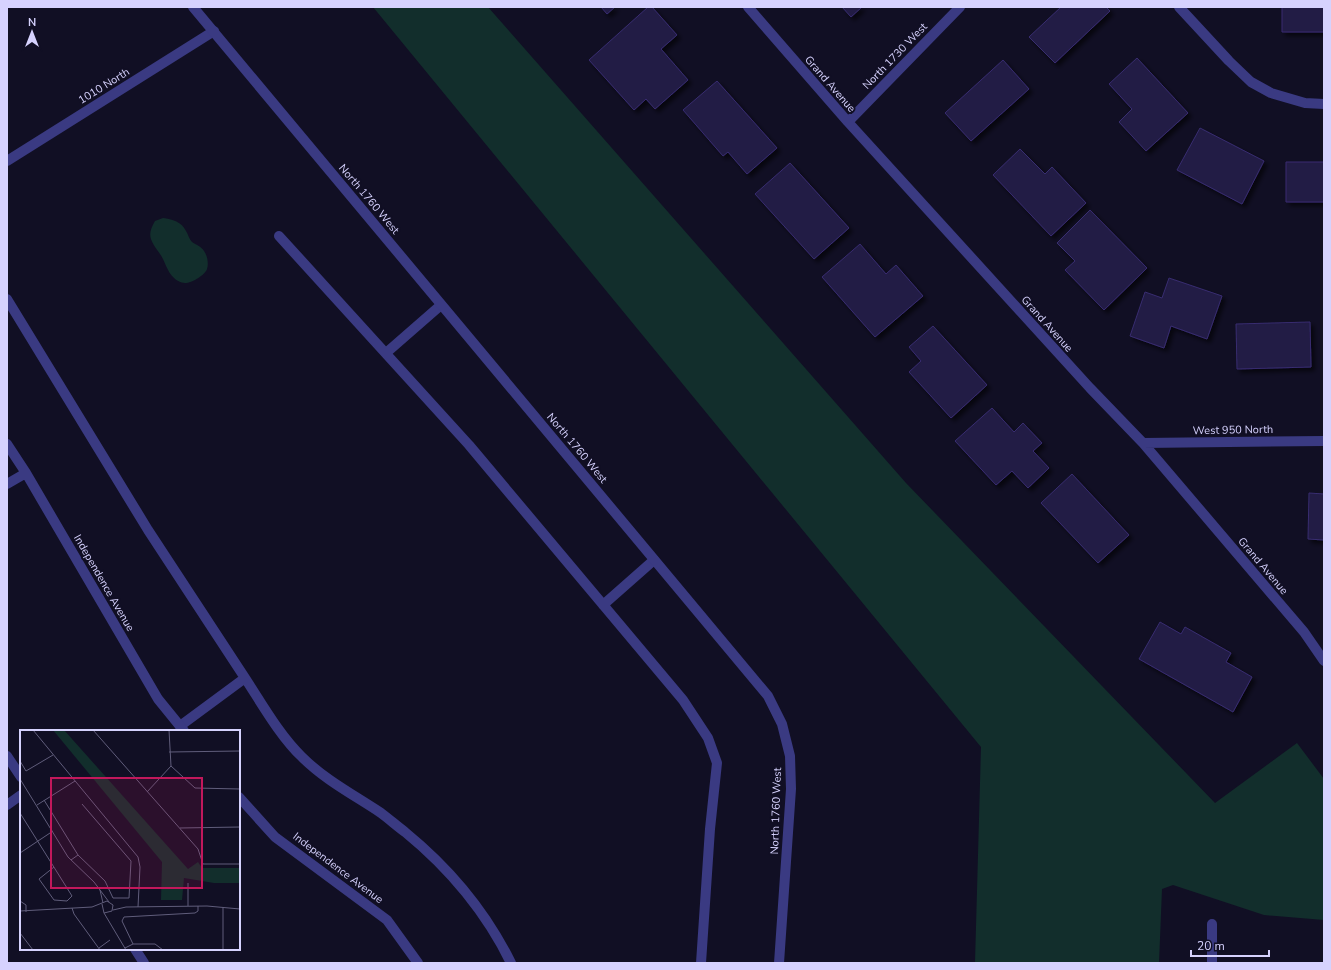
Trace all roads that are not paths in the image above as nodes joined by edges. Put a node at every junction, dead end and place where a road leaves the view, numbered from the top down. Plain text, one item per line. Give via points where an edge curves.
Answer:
1 (193, 7) edge
2 (748, 7) edge
3 (960, 7) edge
4 (1179, 7) edge
5 (214, 31) junction
6 (1324, 104) edge
7 (848, 122) junction
8 (7, 161) edge
9 (279, 236) dead end
10 (7, 299) edge
11 (441, 305) junction
12 (386, 353) junction
13 (1324, 441) edge
14 (1143, 443) junction
15 (7, 444) edge
16 (26, 472) junction
17 (7, 484) edge
18 (654, 560) junction
19 (603, 605) junction
20 (1324, 661) edge
21 (245, 678) junction
22 (182, 728) edge
23 (7, 756) edge
24 (20, 776) edge
25 (20, 796) edge
26 (240, 798) edge
27 (7, 805) edge
28 (1212, 924) dead end
29 (136, 950) edge
30 (144, 963) edge
31 (418, 963) edge
32 (511, 963) edge
33 (701, 963) edge
34 (780, 963) edge
35 (1212, 963) edge

1 - 5 street, North 1760 West
2 - 7 street, Grand Avenue
3 - 7 street, North 1730 West
4 - 6 street via 1251,82 1271,93 1305,103
5 - 8 street, 1010 North
5 - 11 street, North 1760 West
7 - 14 street, Grand Avenue
9 - 12 street
10 - 21 street via 148,530
11 - 12 street
11 - 18 street, North 1760 West
12 - 19 street via 469,445
13 - 14 street, West 950 North
14 - 20 street, Grand Avenue via 1304,632
15 - 16 street, Independence Avenue
16 - 17 street
16 - 22 street, Independence Avenue via 158,700
18 - 19 street
18 - 34 street, North 1760 West via 768,696 782,724 790,756 791,790
19 - 33 street via 683,700 708,738 716,763
21 - 22 street
21 - 32 street via 301,757 328,780 382,814 420,845 458,884 482,913
23 - 24 street
25 - 27 street
26 - 31 street, Independence Avenue via 275,837 387,920
28 - 35 street
29 - 30 street

